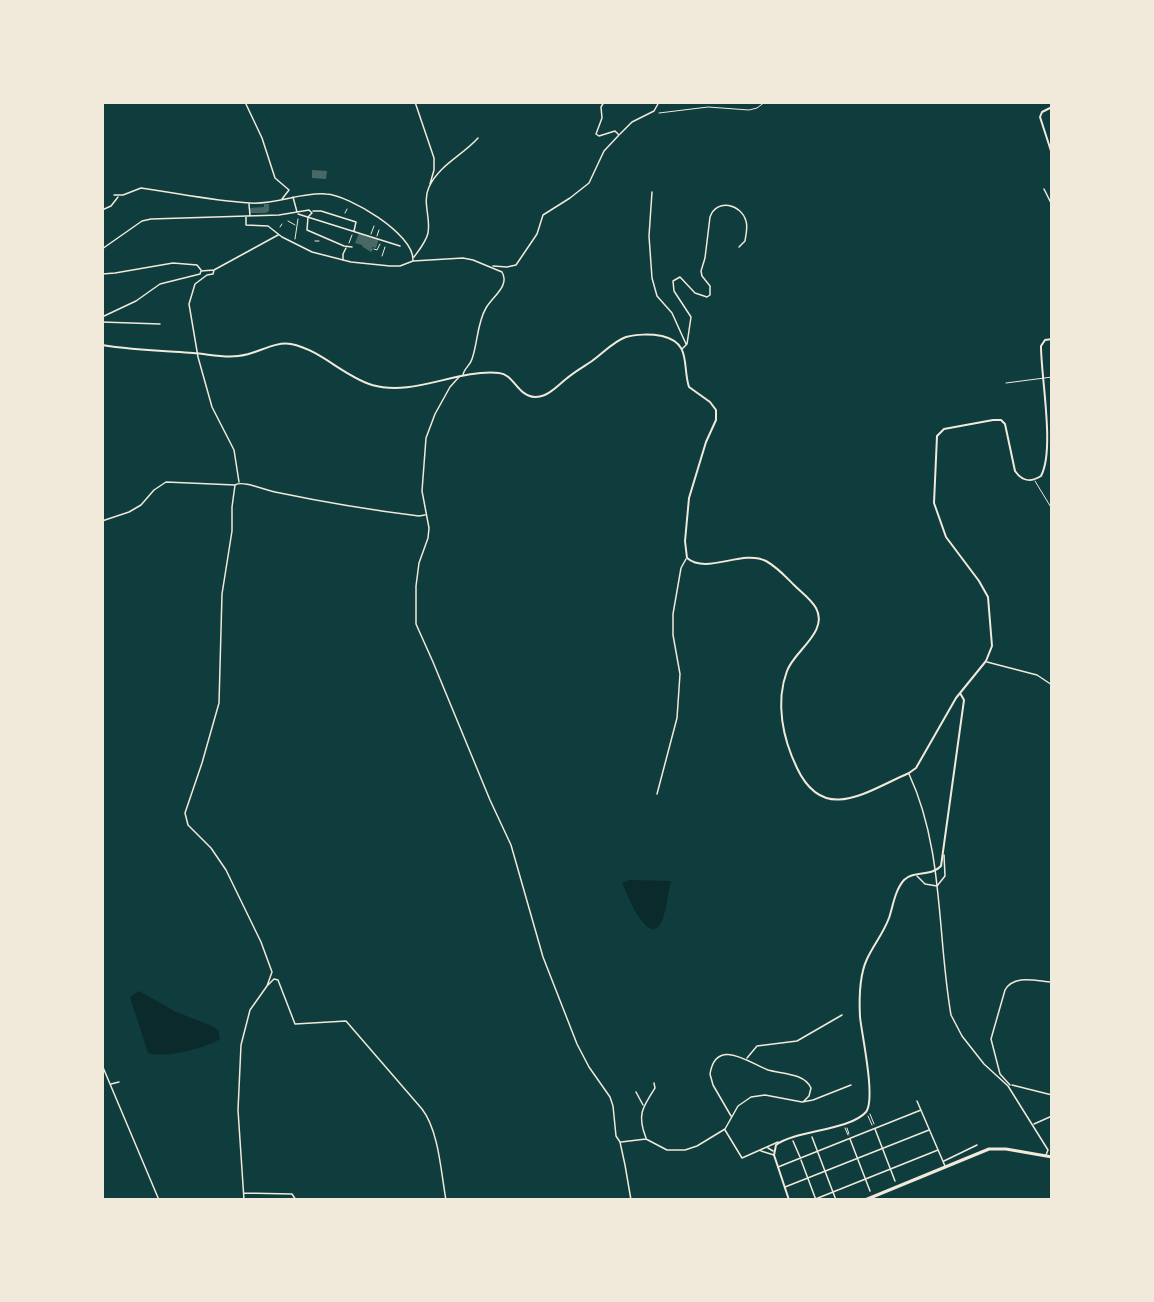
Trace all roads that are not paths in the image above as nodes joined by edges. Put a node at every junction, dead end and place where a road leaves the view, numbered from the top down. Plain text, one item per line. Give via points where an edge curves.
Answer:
1 (245, 102) edge
2 (415, 102) edge
3 (604, 102) edge
4 (659, 102) edge
5 (248, 104) edge
6 (1052, 107) edge
7 (620, 135) junction
8 (478, 138) dead end
9 (1052, 154) edge
10 (430, 185) junction
11 (1044, 189) dead end
12 (652, 192) dead end
13 (114, 195) dead end
14 (118, 196) junction
15 (292, 197) junction
16 (281, 200) junction
17 (249, 203) junction
18 (1052, 205) edge
19 (102, 210) edge
20 (312, 212) junction
21 (287, 214) junction
22 (298, 214) junction
23 (246, 216) junction
24 (250, 216) junction
25 (308, 218) junction
26 (357, 218) dead end
27 (285, 220) dead end
28 (355, 222) junction
29 (354, 231) junction
30 (278, 234) junction
31 (400, 246) dead end
32 (347, 247) junction
33 (352, 247) dead end
34 (739, 247) dead end
35 (102, 249) edge
36 (413, 259) junction
37 (343, 261) junction
38 (492, 266) junction
39 (214, 270) junction
40 (201, 271) junction
41 (102, 273) edge
42 (102, 317) edge
43 (102, 322) edge
44 (160, 324) dead end
45 (1052, 339) edge
46 (687, 344) junction
47 (102, 345) edge
48 (682, 349) junction
49 (198, 353) junction
50 (461, 376) junction
51 (1052, 377) edge
52 (1043, 378) junction
53 (1006, 383) dead end
54 (1034, 480) junction
55 (240, 482) junction
56 (235, 486) junction
57 (1052, 509) edge
58 (426, 515) junction
59 (102, 521) edge
60 (687, 558) junction
61 (986, 661) junction
62 (1052, 685) edge
63 (960, 693) junction
64 (909, 773) junction
65 (657, 794) dead end
66 (944, 855) junction
67 (936, 872) junction
68 (916, 875) junction
69 (937, 886) junction
70 (1052, 982) edge
71 (264, 988) junction
72 (842, 1015) dead end
73 (746, 1059) junction
74 (102, 1065) edge
75 (119, 1082) dead end
76 (654, 1083) dead end
77 (110, 1084) junction
78 (851, 1085) dead end
79 (1009, 1085) junction
80 (636, 1092) dead end
81 (1052, 1095) edge
82 (917, 1101) dead end
83 (802, 1102) junction
84 (643, 1106) junction
85 (921, 1110) junction
86 (731, 1116) junction
87 (1052, 1116) edge
88 (1033, 1124) junction
89 (874, 1128) junction
90 (725, 1129) junction
91 (929, 1130) junction
92 (812, 1137) dead end
93 (850, 1138) junction
94 (646, 1139) junction
95 (793, 1141) dead end
96 (620, 1142) junction
97 (778, 1143) junction
98 (767, 1148) junction
99 (883, 1149) junction
100 (760, 1150) junction
101 (938, 1150) junction
102 (817, 1151) junction
103 (774, 1153) junction
104 (978, 1153) junction
105 (1049, 1158) edge
106 (800, 1159) junction
107 (858, 1159) junction
108 (943, 1161) junction
109 (777, 1167) junction
110 (945, 1167) junction
111 (891, 1169) junction
112 (825, 1172) junction
113 (808, 1178) junction
114 (866, 1179) junction
115 (895, 1181) dead end
116 (785, 1187) junction
117 (870, 1191) dead end
118 (833, 1192) junction
119 (243, 1193) junction
120 (872, 1198) edge
121 (159, 1200) edge
122 (244, 1200) edge
123 (296, 1200) edge
124 (446, 1200) edge
125 (631, 1200) edge
126 (789, 1200) edge
127 (815, 1200) edge
128 (836, 1200) edge
129 (865, 1200) edge

1 - 5 street
2 - 10 street via 434,158
3 - 7 street via 596,134 615,131
4 - 7 street via 654,111 632,122
5 - 16 street via 274,178 289,190
6 - 9 main road via 1040,116
7 - 38 street via 604,151 584,189 543,215 537,234 516,265
8 - 10 street via 448,162
10 - 36 street via 426,201 428,232
11 - 18 street
12 - 46 street via 652,278 657,296 672,313
13 - 14 street
14 - 17 street via 141,188
14 - 19 street
15 - 16 street
15 - 22 street
15 - 36 street via 330,194 365,210 397,231 412,251
16 - 17 street
17 - 24 street
20 - 22 street
20 - 25 street
20 - 28 street via 321,210
21 - 22 street
21 - 24 street
21 - 27 lane
22 - 25 street
23 - 24 street
23 - 30 street via 246,225 268,226
23 - 35 street via 142,221
25 - 29 street
25 - 32 street via 307,230
26 - 28 lane
28 - 29 street
29 - 31 street
30 - 37 street via 313,253
30 - 39 street
32 - 33 street
32 - 37 street
34 - 46 street via 745,241 744,216 728,204 718,206 710,217 701,271 710,286 710,295 701,296 680,278 674,281 674,291 691,317
36 - 37 street via 400,266 378,267
36 - 38 street via 463,258
38 - 50 street via 502,272 505,280 484,311 473,358
39 - 40 street
39 - 49 street via 195,284 189,298
40 - 41 street via 196,265 173,263
40 - 42 street via 160,284
43 - 44 street
45 - 52 main road via 1044,340 1041,348
46 - 48 street
47 - 49 main road
48 - 50 main road via 663,336 626,337 539,396 523,393 504,374
48 - 60 main road via 689,387 713,406 716,414 689,498
49 - 50 main road via 236,357 292,345 370,384 386,387
49 - 55 street via 212,407 234,450
50 - 58 street via 450,387 426,438 422,491
51 - 52 lane
52 - 53 lane
52 - 54 main road via 1045,465 1041,476
54 - 57 lane
54 - 61 main road via 1025,480 1015,471 1001,420 944,429 937,436 934,503 946,537 988,597 992,646
55 - 56 street
55 - 58 street via 314,501
56 - 59 street via 166,482 141,505
56 - 71 street via 222,594 219,703 185,816 219,859 261,942 272,972
58 - 96 street via 428,538 416,586 417,628 505,830 543,957 581,1051 610,1097
60 - 64 main road via 698,563 751,558 766,561 816,608 816,630 788,668 781,704 787,748 811,789 830,801 842,800
60 - 65 street via 681,568 673,614 680,674 677,718
61 - 62 street via 1037,675
61 - 63 main road
63 - 64 main road via 922,761
63 - 66 main road via 964,700
64 - 67 street via 922,803
66 - 67 main road
66 - 69 street via 945,876
67 - 68 main road
67 - 69 street
68 - 69 street via 925,884
68 - 97 main road via 904,880 896,894 862,977 860,1017 869,1107 844,1124
69 - 79 street via 951,1015 984,1064
70 - 79 street via 1017,980 1005,990 991,1039 1000,1074
71 - 119 street via 250,1010 241,1045 238,1110
71 - 124 street via 274,978 278,980 295,1024 346,1021 374,1053 428,1118
72 - 73 street via 797,1041 757,1046
73 - 83 street via 807,1081 811,1088
73 - 86 street via 726,1055 711,1069 713,1085
74 - 77 street
75 - 77 street
76 - 84 street via 656,1088
77 - 121 street
78 - 83 street
79 - 81 street
79 - 88 street
80 - 84 street
82 - 85 street
83 - 86 street via 758,1095 744,1100
84 - 94 street via 641,1125
85 - 89 street
85 - 91 street
86 - 90 street
87 - 88 street
88 - 105 street
89 - 93 street
89 - 99 street
90 - 94 street via 697,1146 676,1151
90 - 100 street via 742,1158
91 - 99 street
91 - 101 street
92 - 102 street
93 - 102 street
93 - 107 street
94 - 96 street
95 - 106 street
96 - 125 street
97 - 98 street
97 - 103 main road
98 - 100 street
98 - 103 street
99 - 107 street
99 - 111 street
100 - 103 street
101 - 108 street
101 - 111 street
102 - 106 street
102 - 112 street
103 - 109 main road
104 - 105 main road via 1001,1149
104 - 108 street via 976,1145
104 - 110 main road
106 - 109 street
106 - 113 street
107 - 112 street
107 - 114 street
108 - 110 street
109 - 116 main road
110 - 120 main road
111 - 114 street
111 - 115 street
112 - 113 street
112 - 118 street
113 - 116 street
113 - 127 street
114 - 117 street
114 - 118 street
116 - 126 main road
118 - 127 street
118 - 128 street
119 - 122 street
119 - 123 street via 292,1194
120 - 129 main road

